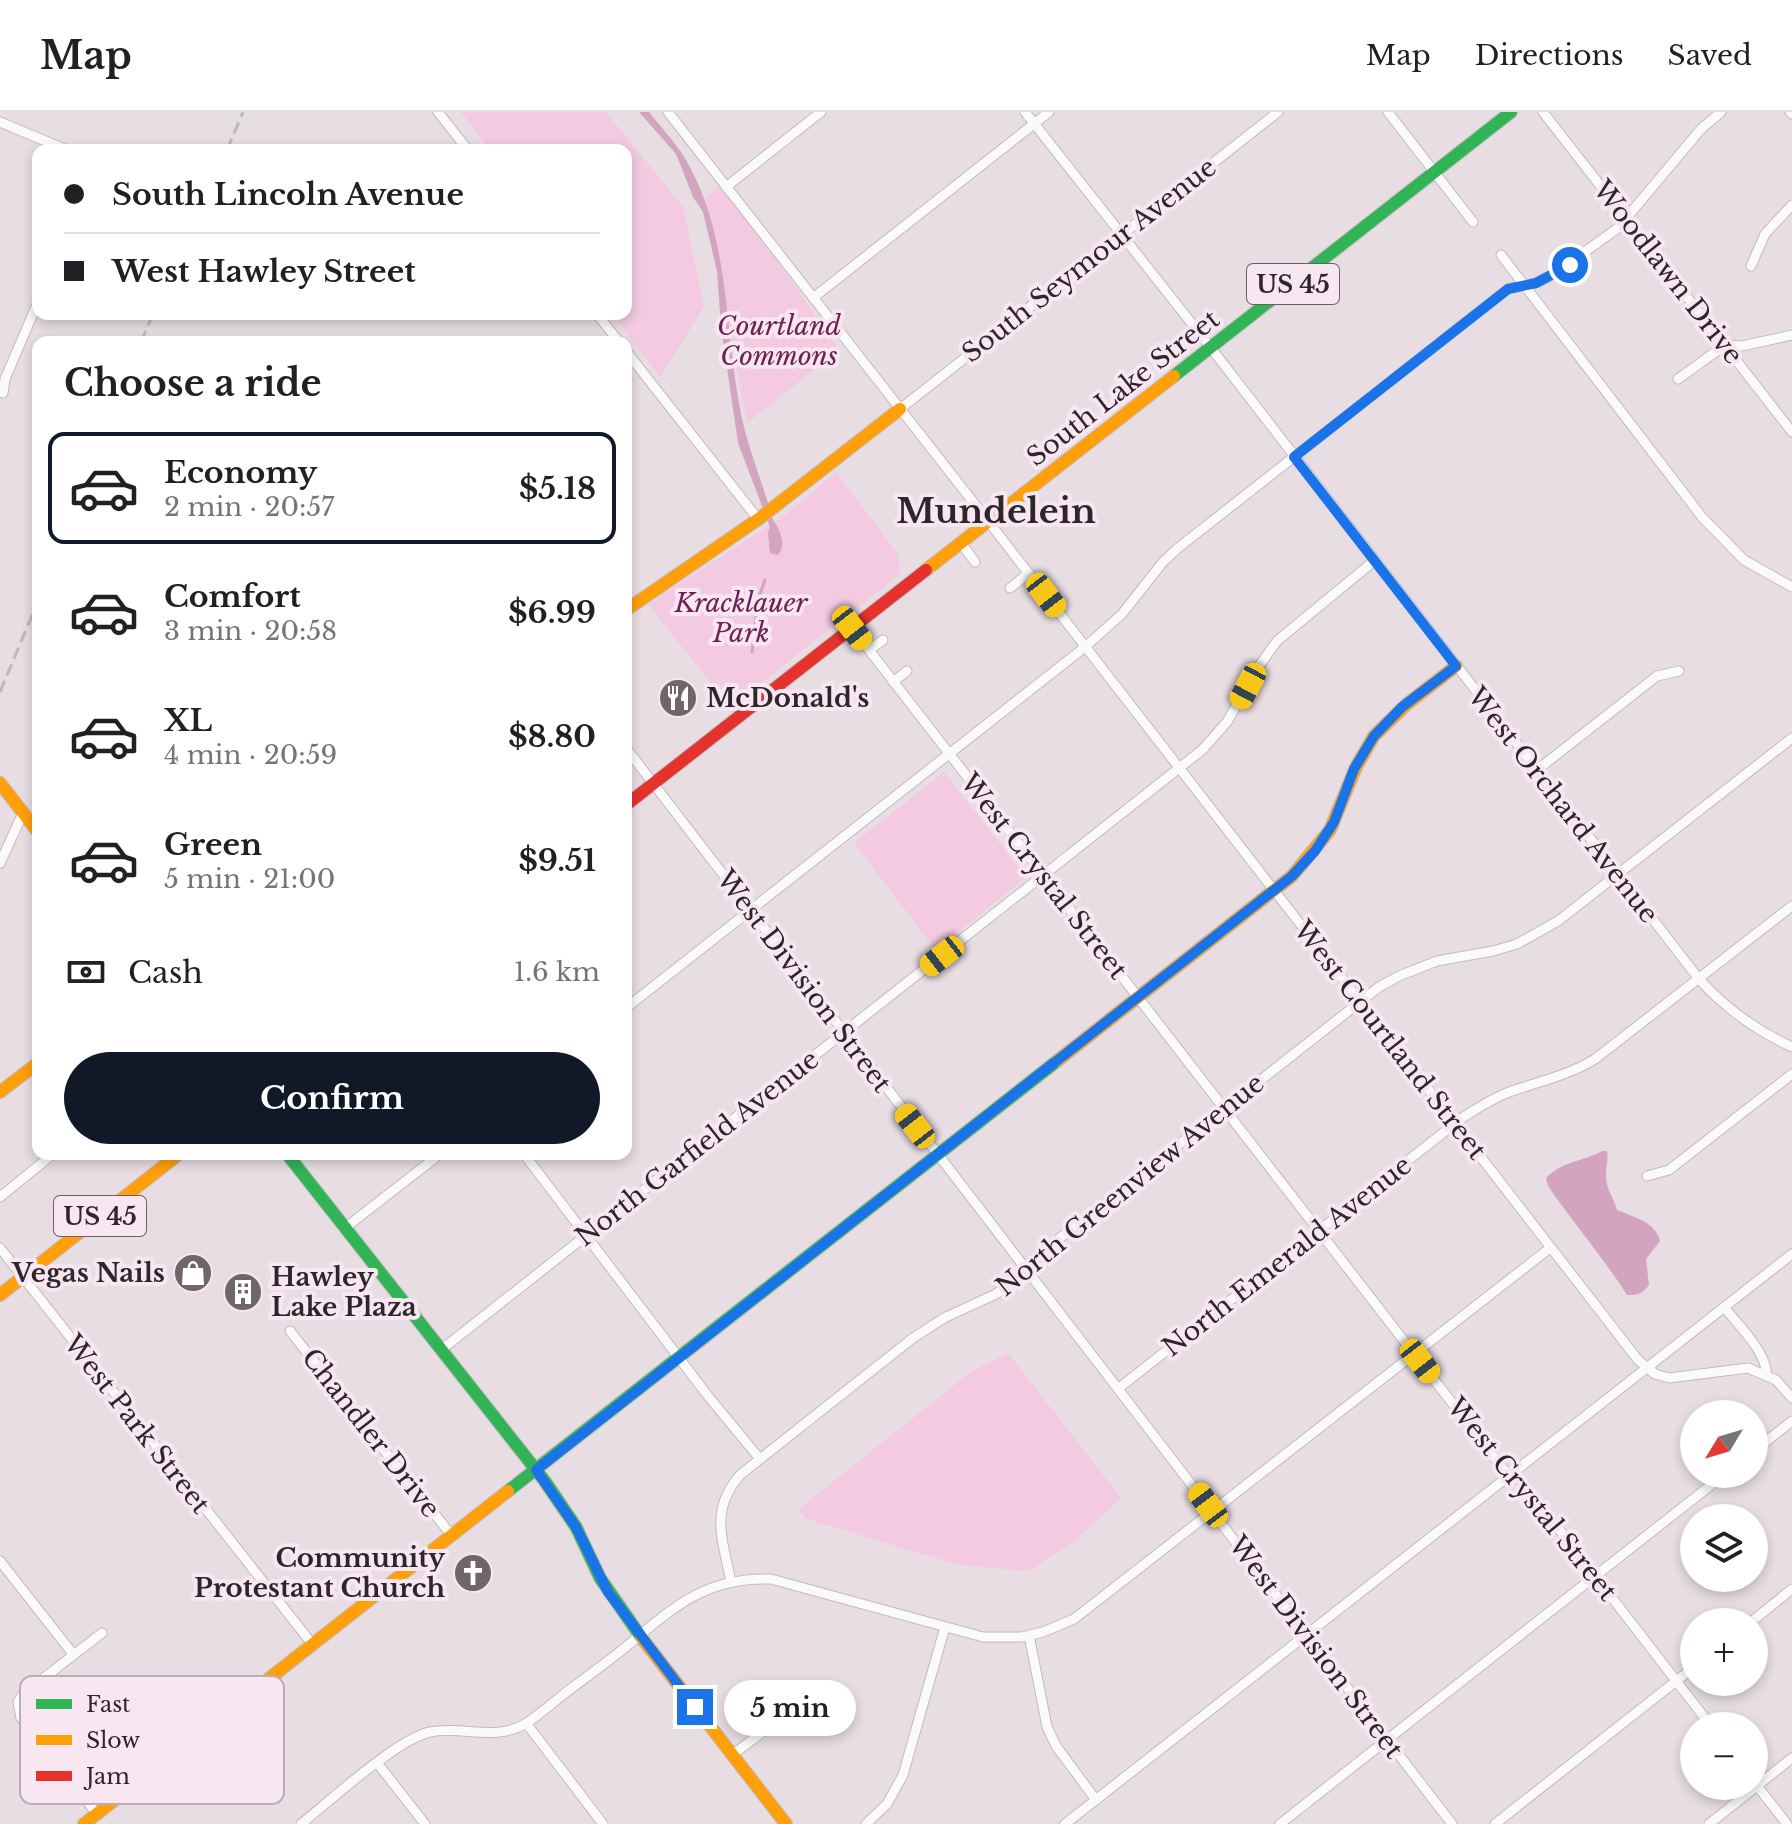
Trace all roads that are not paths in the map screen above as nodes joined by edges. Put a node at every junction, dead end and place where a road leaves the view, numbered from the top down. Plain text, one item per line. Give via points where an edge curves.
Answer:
1 (438, 112) edge
2 (668, 112) edge
3 (821, 112) edge
4 (1025, 112) edge
5 (1049, 112) edge
6 (1278, 112) edge
7 (1388, 112) edge
8 (1511, 112) edge
9 (1543, 112) edge
10 (1721, 112) edge
11 (0, 122) edge
12 (1034, 124) junction
13 (53, 144) edge
14 (463, 144) edge
15 (1435, 172) junction
16 (726, 187) junction
17 (1792, 205) edge
18 (1628, 219) junction
19 (1473, 222) dead end
20 (1121, 235) junction
21 (1501, 255) dead end
22 (1751, 266) dead end
23 (1522, 285) junction
24 (813, 298) junction
25 (32, 316) edge
26 (602, 320) edge
27 (1792, 335) edge
28 (614, 336) edge
29 (1725, 345) junction
30 (1211, 348) junction
31 (632, 359) edge
32 (1678, 379) dead end
33 (3, 393) dead end
34 (900, 409) junction
35 (1792, 432) edge
36 (1294, 457) junction
37 (759, 518) junction
38 (988, 521) junction
39 (961, 543) junction
40 (1374, 561) junction
41 (975, 562) dead end
42 (1029, 573) junction
43 (1792, 587) edge
44 (1010, 588) dead end
45 (632, 606) edge
46 (852, 628) junction
47 (883, 640) dead end
48 (1085, 647) junction
49 (869, 650) junction
50 (1456, 666) junction
51 (907, 671) dead end
52 (1679, 671) dead end
53 (893, 682) junction
54 (1792, 738) edge
55 (632, 756) edge
56 (950, 756) junction
57 (1179, 769) junction
58 (1537, 770) junction
59 (0, 783) edge
60 (654, 784) junction
61 (632, 800) edge
62 (23, 813) junction
63 (32, 824) edge
64 (0, 863) edge
65 (1045, 875) junction
66 (1617, 875) junction
67 (1273, 890) junction
68 (1792, 906) edge
69 (750, 910) junction
70 (1699, 979) junction
71 (1139, 997) junction
72 (1360, 1001) junction
73 (632, 1003) edge
74 (844, 1033) junction
75 (1792, 1047) edge
76 (32, 1068) edge
77 (1792, 1074) edge
78 (0, 1092) edge
79 (1225, 1108) junction
80 (1455, 1124) junction
81 (937, 1155) junction
82 (46, 1160) edge
83 (171, 1160) edge
84 (292, 1160) edge
85 (432, 1160) edge
86 (529, 1160) edge
87 (1647, 1176) dead end
88 (0, 1197) edge
89 (345, 1228) junction
90 (1320, 1231) junction
91 (586, 1235) junction
92 (0, 1248) edge
93 (1550, 1248) junction
94 (1792, 1254) edge
95 (1025, 1269) junction
96 (21, 1278) junction
97 (0, 1295) edge
98 (1724, 1307) junction
99 (290, 1331) dead end
100 (441, 1350) junction
101 (1414, 1353) junction
102 (679, 1358) junction
103 (1647, 1368) junction
104 (1767, 1375) junction
105 (1119, 1388) junction
106 (1792, 1398) edge
107 (1792, 1421) edge
108 (1768, 1440) edge
109 (760, 1459) junction
110 (536, 1470) junction
111 (1512, 1474) junction
112 (1707, 1488) edge
113 (1213, 1512) junction
114 (452, 1536) junction
115 (0, 1561) edge
116 (1595, 1576) junction
117 (731, 1582) junction
118 (1792, 1589) edge
119 (1768, 1608) edge
120 (945, 1627) junction
121 (102, 1633) dead end
122 (639, 1634) junction
123 (1029, 1635) junction
124 (1308, 1635) junction
125 (313, 1645) junction
126 (73, 1654) junction
127 (46, 1676) edge
128 (273, 1676) edge
129 (1680, 1678) edge
130 (1676, 1681) junction
131 (791, 1711) dead end
132 (1700, 1712) edge
133 (526, 1723) junction
134 (1387, 1740) junction
135 (732, 1755) junction
136 (1792, 1758) edge
137 (378, 1764) junction
138 (1768, 1775) edge
139 (1768, 1799) edge
140 (1096, 1800) junction
141 (1737, 1800) edge
142 (89, 1804) edge
143 (110, 1804) edge
144 (97, 1814) junction
145 (84, 1824) edge
146 (301, 1824) edge
147 (425, 1824) edge
148 (603, 1824) edge
149 (786, 1824) edge
150 (866, 1824) edge
151 (1065, 1824) edge
152 (1280, 1824) edge
153 (1452, 1824) edge
154 (1495, 1824) edge
155 (1709, 1824) edge
156 (1787, 1824) edge

1 - 14 street
2 - 16 street, West Courtland Street
3 - 16 street
4 - 12 street, West Orchard Avenue
5 - 12 street
6 - 20 street, South Seymour Avenue
7 - 15 street
8 - 15 street, South Lake Street / US 45
9 - 18 street, Woodlawn Drive
10 - 18 street via 1670,164
11 - 13 street
12 - 20 street, West Orchard Avenue
12 - 24 street
15 - 19 street
15 - 30 street, South Lake Street / US 45
16 - 24 street, West Courtland Street
17 - 22 street via 1765,234
18 - 23 street via 1570,265
18 - 29 street, Woodlawn Drive
20 - 30 street, West Orchard Avenue
20 - 34 street, South Seymour Avenue
21 - 23 street
23 - 36 street via 1508,289
23 - 43 street via 1720,538 1744,560
24 - 34 street, West Courtland Street
25 - 33 street
26 - 28 street
27 - 29 street
29 - 32 street
29 - 35 street, Woodlawn Drive
30 - 36 street, West Orchard Avenue
30 - 38 street, South Lake Street / US 45
31 - 37 street
34 - 37 street
34 - 38 street, West Courtland Street
36 - 40 street, West Orchard Avenue
36 - 48 street via 1178,548 1122,614
37 - 45 street
38 - 39 street, US 45
38 - 42 street, West Courtland Street
39 - 41 street
39 - 46 street, US 45
40 - 50 street, West Orchard Avenue
40 - 57 street, North Garfield Avenue via 1277,641 1227,722
42 - 44 street
42 - 48 street, West Courtland Street
46 - 49 street, West Crystal Street
46 - 60 street, US 45
47 - 49 street
48 - 56 street
48 - 57 street, West Courtland Street
49 - 53 street, West Crystal Street
50 - 58 street, West Orchard Avenue
50 - 67 street via 1374,736 1326,836
51 - 53 street
52 - 58 street via 1657,676
53 - 56 street, West Crystal Street
54 - 66 street, North Greenview Avenue
55 - 60 street, West Division Street
56 - 65 street, West Crystal Street
56 - 69 street
57 - 65 street, North Garfield Avenue
57 - 67 street, West Courtland Street
58 - 66 street, West Orchard Avenue
59 - 62 street
60 - 61 street, US 45
60 - 69 street, West Division Street
62 - 63 street
62 - 64 street
65 - 71 street, West Crystal Street
65 - 74 street, North Garfield Avenue
66 - 70 street, West Orchard Avenue
66 - 72 street, North Greenview Avenue via 1535,936 1417,967
67 - 71 street
67 - 72 street, West Courtland Street
68 - 70 street, North Emerald Avenue
69 - 73 street
69 - 74 street, West Division Street
70 - 75 street, West Orchard Avenue via 1744,1021
70 - 80 street, North Emerald Avenue via 1582,1067 1485,1103
71 - 79 street, West Crystal Street
71 - 81 street
72 - 79 street, North Greenview Avenue
72 - 80 street, West Courtland Street
74 - 81 street, West Division Street
74 - 91 street, North Garfield Avenue
76 - 78 street
77 - 87 street via 1669,1170
79 - 90 street, West Crystal Street
79 - 95 street, North Greenview Avenue
80 - 90 street, North Emerald Avenue
80 - 93 street, West Courtland Street
81 - 95 street, West Division Street
81 - 102 street
82 - 88 street
83 - 96 street, US 45
84 - 89 street
85 - 89 street
86 - 91 street
89 - 100 street
90 - 101 street, West Crystal Street
90 - 105 street, North Emerald Avenue
91 - 100 street, North Garfield Avenue
91 - 102 street
92 - 96 street, West Park Street
93 - 101 street
93 - 103 street, West Courtland Street
94 - 98 street
95 - 105 street, West Division Street
95 - 109 street, North Greenview Avenue via 982,1303 935,1322
96 - 97 street, US 45
96 - 125 street, West Park Street
98 - 103 street
98 - 104 street via 1756,1347
99 - 114 street, Chandler Drive
100 - 110 street
101 - 111 street, West Crystal Street
101 - 113 street
102 - 109 street
102 - 110 street
103 - 104 street via 1678,1379 1748,1368
103 - 111 street
104 - 106 street
105 - 113 street, West Division Street
107 - 108 street
109 - 117 street, North Greenview Avenue via 727,1490 722,1504 720,1522
110 - 114 street
110 - 122 street
111 - 116 street, West Crystal Street
111 - 124 street
112 - 116 street
113 - 123 street via 1074,1619
113 - 124 street, West Division Street
114 - 125 street
115 - 126 street
116 - 130 street, West Crystal Street
116 - 134 street
117 - 120 street via 793,1584
117 - 122 street via 686,1598
118 - 119 street
120 - 123 street via 983,1637
120 - 150 street via 903,1775 887,1804
121 - 126 street
122 - 133 street
122 - 135 street
123 - 140 street via 1047,1727
124 - 134 street, West Division Street
124 - 140 street
125 - 128 street
126 - 127 street
129 - 130 street
130 - 132 street, West Crystal Street
130 - 154 street
131 - 135 street
133 - 137 street via 495,1734 428,1733 409,1740
133 - 148 street
134 - 152 street
134 - 153 street, West Division Street
135 - 149 street
136 - 138 street
137 - 146 street
137 - 147 street
139 - 156 street
140 - 151 street
141 - 155 street
142 - 144 street
143 - 144 street
144 - 145 street

